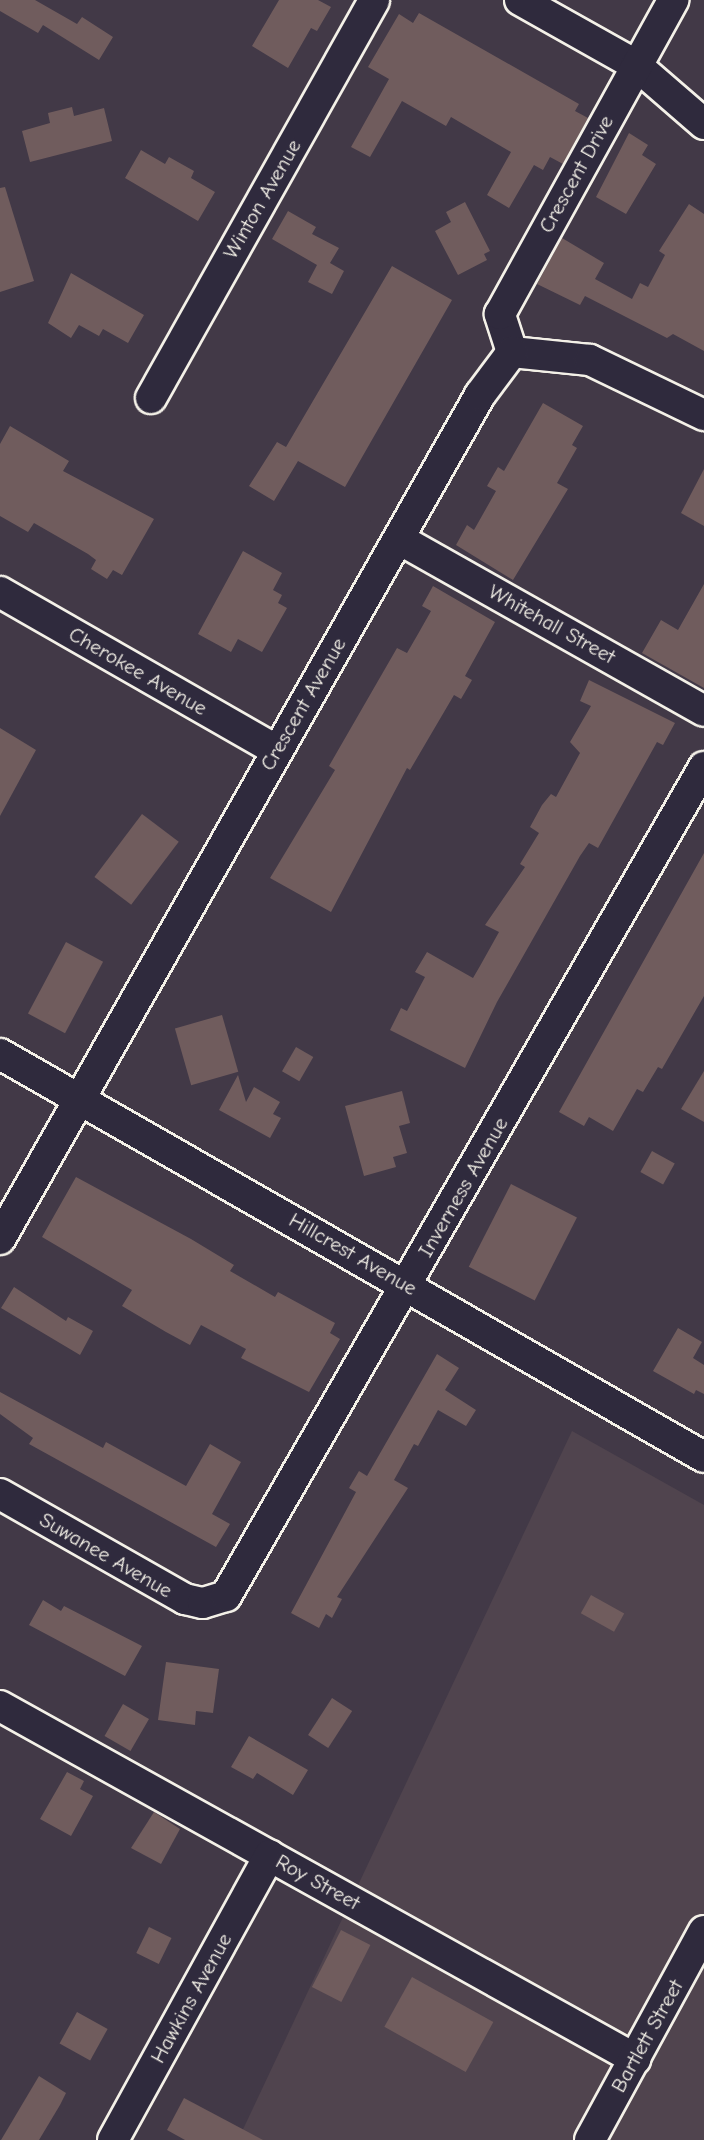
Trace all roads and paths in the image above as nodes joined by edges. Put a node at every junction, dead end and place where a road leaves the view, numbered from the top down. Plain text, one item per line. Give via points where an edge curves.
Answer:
1 (374, 0) edge
2 (520, 0) edge
3 (673, 0) edge
4 (636, 65) junction
5 (704, 124) edge
6 (512, 352) junction
7 (151, 398) dead end
8 (704, 415) edge
9 (399, 539) junction
10 (0, 592) edge
11 (704, 711) edge
12 (276, 750) junction
13 (704, 766) edge
14 (0, 1054) edge
15 (79, 1099) junction
16 (0, 1239) edge
17 (407, 1283) junction
18 (704, 1457) edge
19 (0, 1494) edge
20 (216, 1602) joint
21 (0, 1706) edge
22 (270, 1855) junction
23 (704, 1931) edge
24 (635, 2059) junction
25 (113, 2140) edge
26 (590, 2140) edge

1 - 7 street, Winton Avenue
2 - 4 street
3 - 4 street, Crescent Drive
4 - 5 street
4 - 6 street, Crescent Drive via 500,314
6 - 8 street via 590,360
6 - 9 street, Crescent Avenue via 480,395
9 - 11 street, Whitehall Street
9 - 12 street, Crescent Avenue
10 - 12 street, Cherokee Avenue
12 - 15 street, Crescent Avenue
13 - 17 street, Inverness Avenue
14 - 15 street, Hillcrest Avenue
15 - 16 street, Crescent Avenue
15 - 17 street, Hillcrest Avenue
17 - 18 street, Hillcrest Avenue via 529,1360
17 - 20 street, Inverness Avenue via 241,1576
19 - 20 street, Suwanee Avenue via 185,1600
21 - 22 street, Roy Street
22 - 24 street, Roy Street
22 - 25 street, Hawkins Avenue
23 - 24 street, Bartlett Street
24 - 26 street, Bartlett Street

